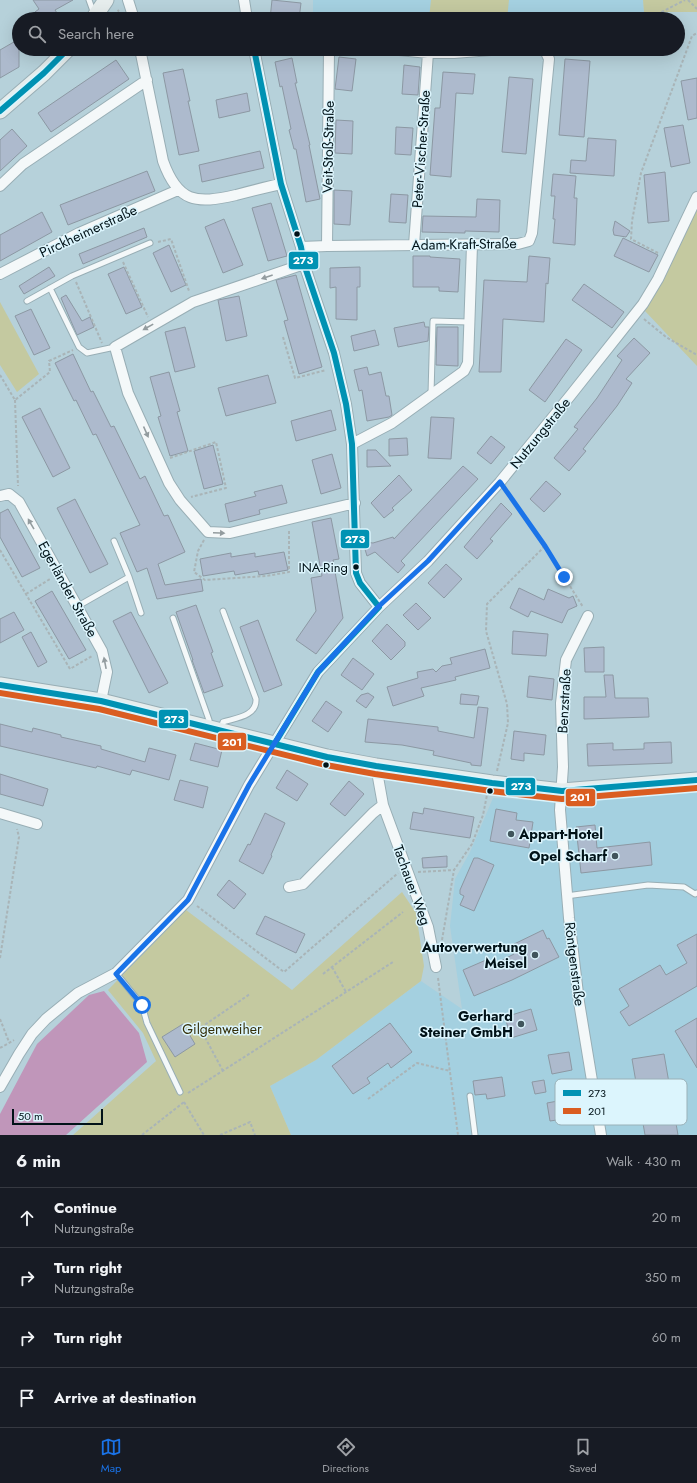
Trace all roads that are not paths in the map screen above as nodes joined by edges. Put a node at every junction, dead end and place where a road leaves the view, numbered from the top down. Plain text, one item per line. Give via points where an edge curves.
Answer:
1 (89, 0) edge
2 (106, 0) edge
3 (128, 0) edge
4 (244, 0) edge
5 (92, 12) edge
6 (98, 12) edge
7 (132, 12) edge
8 (247, 12) edge
9 (61, 56) edge
10 (142, 56) edge
11 (255, 56) edge
12 (329, 56) edge
13 (428, 56) edge
14 (548, 56) edge
15 (147, 80) junction
16 (0, 111) edge
17 (281, 184) junction
18 (0, 186) edge
19 (178, 190) junction
20 (697, 197) edge
21 (150, 243) dead end
22 (414, 245) junction
23 (472, 245) junction
24 (327, 246) junction
25 (301, 247) junction
26 (304, 264) junction
27 (0, 274) edge
28 (50, 288) junction
29 (27, 300) dead end
30 (469, 322) junction
31 (115, 347) junction
32 (431, 395) junction
33 (352, 444) junction
34 (0, 496) edge
35 (355, 503) junction
36 (114, 541) dead end
37 (129, 577) junction
38 (78, 606) junction
39 (378, 607) junction
40 (223, 611) dead end
41 (141, 613) dead end
42 (588, 616) road end
43 (173, 618) dead end
44 (0, 685) edge
45 (101, 701) junction
46 (214, 730) junction
47 (275, 743) junction
48 (376, 766) junction
49 (697, 780) edge
50 (562, 791) junction
51 (383, 805) junction
52 (0, 813) edge
53 (37, 824) dead end
54 (289, 887) dead end
55 (697, 894) edge
56 (566, 896) junction
57 (436, 967) road end
58 (116, 974) junction
59 (592, 1079) edge
60 (0, 1087) edge
61 (181, 1095) road end
62 (470, 1096) dead end
63 (599, 1125) edge
64 (475, 1135) edge
65 (601, 1135) edge

1 - 5 lane
2 - 6 street
3 - 7 street
4 - 8 street
9 - 16 street
10 - 15 street
11 - 17 street
12 - 24 street, Veit-Stoß-Straße
13 - 22 street, Peter-Vischer-Straße
14 - 23 street, Adam-Kraft-Straße via 532,233 529,241 518,244
15 - 18 street via 23,164
15 - 19 street via 163,161 169,177
17 - 19 street via 214,200 194,199
17 - 25 street
19 - 27 street, Pirckheimerstraße via 79,233
20 - 39 street, Nutzungstraße via 658,279 636,312 500,482 428,561
21 - 28 lane via 73,275
22 - 23 street, Adam-Kraft-Straße
22 - 24 street, Adam-Kraft-Straße
23 - 30 street
24 - 25 street, Adam-Kraft-Straße
25 - 26 street
26 -> 31 street via 193,302
26 - 33 street via 334,353
28 - 29 lane
28 - 31 lane via 79,347 87,353
30 - 32 street via 468,363 464,371
30 - 32 lane via 433,321
31 -> 35 street via 128,393 169,483 208,532 230,533
32 - 33 street via 392,423
33 - 35 street
38 -> 34 street, Egerländer Straße via 19,502 8,494
35 - 39 street via 356,573 360,584
36 - 37 lane
37 - 38 lane
37 - 41 lane
45 -> 38 street, Egerländer Straße via 107,672 102,651
39 - 47 street, Nutzungstraße via 318,672
40 - 46 lane via 256,704 249,714 223,722
42 - 50 street, Benzstraße via 566,660 561,703
43 - 46 lane
44 - 45 street
45 - 46 street
46 - 47 street
47 - 48 street via 327,757
47 - 58 street, Nutzungstraße via 249,785 188,900
48 - 50 street
48 - 51 street, Tachauer Weg
49 - 50 street
50 - 56 street, Röntgenstraße via 560,810
51 - 54 street via 303,884
51 - 57 street, Tachauer Weg via 428,927
52 - 53 street
55 - 56 lane via 684,887 648,886
56 - 59 street, Röntgenstraße
58 - 60 street, Nutzungstraße via 78,994 46,1019 23,1047
58 - 61 lane via 142,1005 147,1023
62 - 64 lane
63 - 65 street, Röntgenstraße

